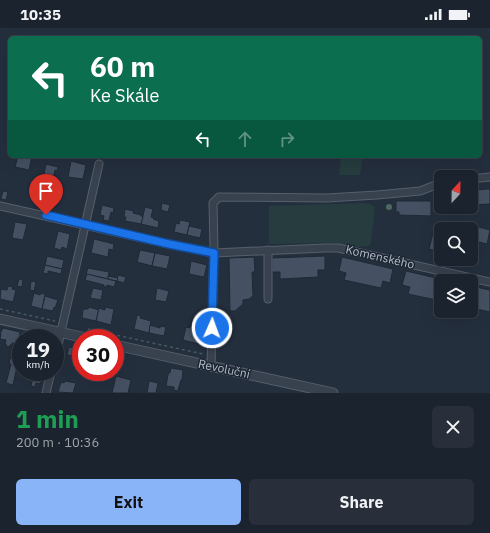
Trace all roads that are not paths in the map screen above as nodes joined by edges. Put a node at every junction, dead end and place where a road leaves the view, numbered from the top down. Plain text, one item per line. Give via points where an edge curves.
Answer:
1 (99, 164) dead end
2 (490, 177) edge
3 (478, 178) edge
4 (434, 186) edge
5 (0, 206) edge
6 (85, 225) junction
7 (268, 250) junction
8 (214, 253) junction
9 (490, 282) edge
10 (268, 299) dead end
11 (0, 319) edge
12 (62, 328) junction
13 (72, 332) edge
14 (124, 347) edge
15 (211, 366) junction
16 (49, 381) edge
17 (46, 393) edge
18 (333, 393) edge

1 - 6 street
2 - 3 street
4 - 8 street via 420,191 327,198 219,197 213,203
5 - 6 street, Komenského
6 - 8 street, Komenského
6 - 12 street
7 - 8 street, Komenského
7 - 9 street, Komenského via 338,248
7 - 10 street
8 - 15 street
11 - 12 street
12 - 13 street
14 - 15 street, Revoluční
15 - 18 street, Revoluční
16 - 17 street

